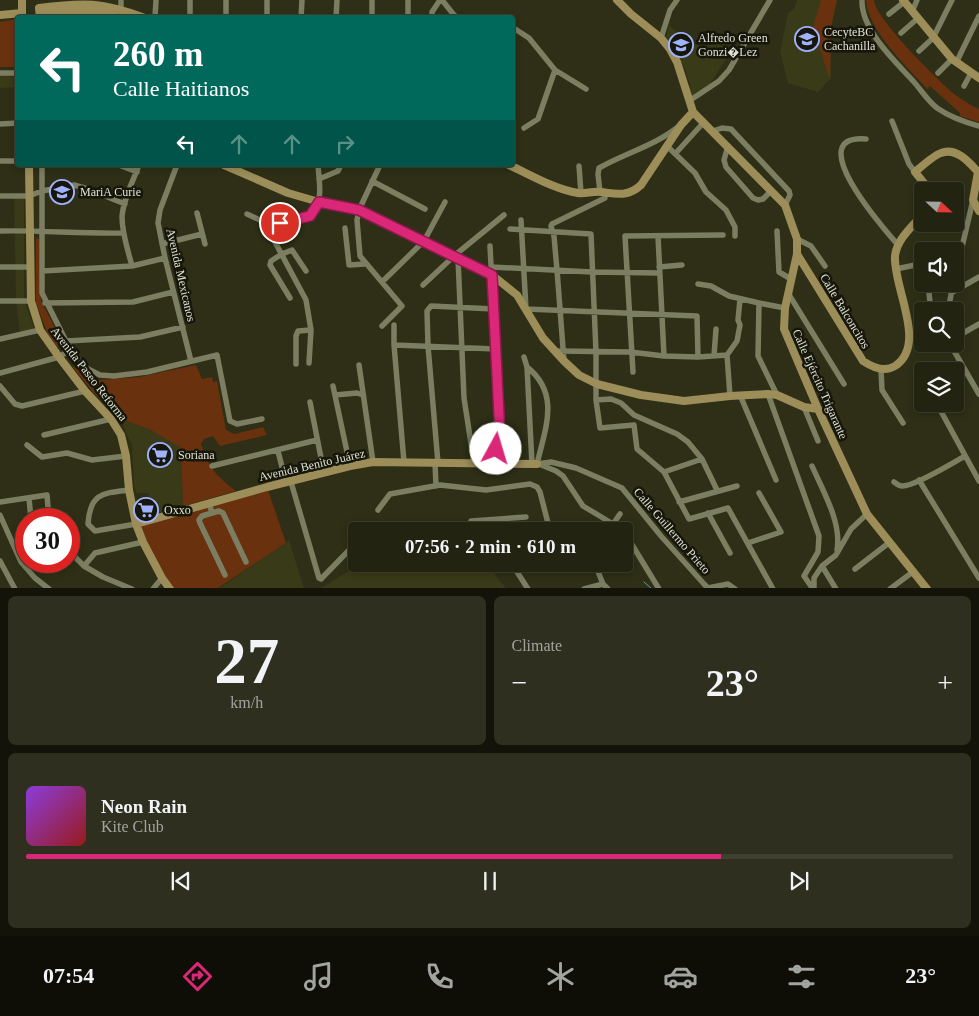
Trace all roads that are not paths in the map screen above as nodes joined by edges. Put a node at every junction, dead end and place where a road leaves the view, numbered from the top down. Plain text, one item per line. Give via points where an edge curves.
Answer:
1 (22, 0) edge
2 (121, 0) edge
3 (156, 0) edge
4 (190, 0) edge
5 (226, 0) edge
6 (267, 0) edge
7 (302, 0) edge
8 (337, 0) edge
9 (372, 0) edge
10 (408, 0) edge
11 (441, 0) edge
12 (617, 0) edge
13 (677, 0) edge
14 (770, 0) edge
15 (862, 0) edge
16 (917, 0) edge
17 (952, 0) edge
18 (904, 1) edge
19 (121, 9) junction
20 (912, 12) junction
21 (39, 14) edge
22 (888, 14) dead end
23 (0, 15) edge
24 (22, 15) edge
25 (111, 15) edge
26 (137, 15) edge
27 (155, 15) edge
28 (190, 15) edge
29 (226, 15) edge
30 (267, 15) edge
31 (301, 15) edge
32 (336, 15) edge
33 (372, 15) edge
34 (408, 15) edge
35 (432, 15) edge
36 (454, 15) edge
37 (979, 16) edge
38 (917, 19) junction
39 (515, 29) edge
40 (902, 34) dead end
41 (661, 38) junction
42 (933, 38) junction
43 (918, 51) dead end
44 (954, 61) junction
45 (555, 70) junction
46 (0, 73) edge
47 (15, 73) edge
48 (938, 73) dead end
49 (971, 73) junction
50 (979, 78) edge
51 (964, 86) dead end
52 (586, 89) dead end
53 (689, 101) junction
54 (693, 112) junction
55 (892, 121) dead end
56 (704, 122) junction
57 (15, 123) edge
58 (0, 124) edge
59 (681, 125) junction
60 (979, 126) edge
61 (524, 128) dead end
62 (713, 131) junction
63 (866, 139) dead end
64 (667, 146) junction
65 (728, 146) junction
66 (675, 154) junction
67 (0, 161) edge
68 (15, 161) edge
69 (579, 166) dead end
70 (29, 167) edge
71 (42, 167) edge
72 (124, 167) edge
73 (138, 167) edge
74 (176, 167) edge
75 (229, 167) edge
76 (318, 167) edge
77 (340, 167) edge
78 (379, 167) edge
79 (513, 167) edge
80 (137, 172) junction
81 (915, 172) junction
82 (978, 172) edge
83 (319, 180) junction
84 (372, 181) junction
85 (923, 182) edge
86 (42, 191) junction
87 (771, 191) junction
88 (603, 192) junction
89 (580, 193) junction
90 (0, 196) edge
91 (29, 196) junction
92 (973, 200) junction
93 (319, 202) junction
94 (445, 202) dead end
95 (125, 204) junction
96 (785, 205) junction
97 (425, 208) dead end
98 (359, 210) junction
99 (979, 211) edge
100 (197, 213) dead end
101 (247, 214) dead end
102 (504, 215) dead end
103 (521, 220) dead end
104 (914, 224) edge
105 (275, 227) junction
106 (345, 228) dead end
107 (510, 229) dead end
108 (522, 229) junction
109 (0, 231) edge
110 (29, 231) junction
111 (42, 232) junction
112 (553, 232) junction
113 (777, 232) dead end
114 (123, 233) junction
115 (202, 234) junction
116 (723, 235) dead end
117 (658, 236) junction
118 (735, 236) dead end
119 (797, 239) junction
120 (424, 241) junction
121 (963, 242) edge
122 (162, 244) junction
123 (205, 244) dead end
124 (898, 245) junction
125 (490, 246) dead end
126 (282, 254) junction
127 (797, 254) junction
128 (456, 257) junction
129 (165, 258) junction
130 (365, 264) junction
131 (682, 265) dead end
132 (914, 265) edge
133 (132, 266) junction
134 (825, 266) dead end
135 (0, 267) edge
136 (29, 267) junction
137 (524, 268) junction
138 (896, 269) junction
139 (558, 270) junction
140 (659, 270) junction
141 (42, 271) junction
142 (306, 271) dead end
143 (491, 271) junction
144 (592, 272) junction
145 (626, 273) junction
146 (979, 277) edge
147 (791, 280) junction
148 (382, 282) junction
149 (698, 284) dead end
150 (423, 285) dead end
151 (174, 292) junction
152 (788, 293) junction
153 (951, 293) joint
154 (290, 298) dead end
155 (740, 299) junction
156 (31, 301) junction
157 (0, 302) edge
158 (45, 302) junction
159 (950, 302) edge
160 (758, 304) junction
161 (460, 307) junction
162 (785, 308) junction
163 (494, 309) junction
164 (526, 309) junction
165 (559, 310) junction
166 (594, 312) junction
167 (628, 313) junction
168 (662, 315) junction
169 (979, 324) edge
170 (394, 325) dead end
171 (382, 326) dead end
172 (183, 327) junction
173 (716, 329) dead end
174 (40, 330) junction
175 (311, 330) junction
176 (964, 333) edge
177 (914, 335) edge
178 (910, 337) junction
179 (0, 339) edge
180 (66, 341) junction
181 (394, 345) junction
182 (428, 346) junction
183 (462, 347) junction
184 (496, 349) junction
185 (71, 350) junction
186 (558, 351) junction
187 (596, 352) junction
188 (630, 352) junction
189 (955, 352) edge
190 (727, 355) junction
191 (664, 356) junction
192 (714, 356) junction
193 (59, 357) junction
194 (524, 357) dead end
195 (698, 357) junction
196 (191, 361) junction
197 (309, 363) dead end
198 (296, 364) dead end
199 (359, 365) dead end
200 (527, 367) junction
201 (881, 369) junction
202 (633, 372) dead end
203 (0, 373) edge
204 (597, 384) junction
205 (844, 384) dead end
206 (0, 386) edge
207 (333, 386) dead end
208 (86, 391) junction
209 (768, 394) junction
210 (979, 394) edge
211 (335, 395) junction
212 (363, 395) junction
213 (740, 395) junction
214 (777, 395) junction
215 (730, 396) junction
216 (596, 400) junction
217 (310, 402) dead end
218 (804, 407) junction
219 (818, 409) junction
220 (941, 412) edge
221 (111, 419) junction
222 (262, 419) dead end
223 (903, 423) dead end
224 (44, 435) dead end
225 (317, 440) junction
226 (818, 441) dead end
227 (27, 445) dead end
228 (278, 451) junction
229 (126, 456) junction
230 (964, 456) junction
231 (702, 458) junction
232 (373, 462) junction
233 (404, 462) junction
234 (436, 463) junction
235 (474, 463) junction
236 (494, 463) junction
237 (535, 464) junction
238 (212, 466) dead end
239 (350, 466) junction
240 (812, 466) dead end
241 (664, 472) junction
242 (324, 473) junction
243 (776, 480) dead end
244 (919, 480) junction
245 (979, 481) edge
246 (288, 482) junction
247 (894, 482) dead end
248 (436, 486) junction
249 (737, 486) dead end
250 (128, 490) junction
251 (717, 490) junction
252 (759, 493) dead end
253 (29, 498) junction
254 (0, 502) edge
255 (679, 502) junction
256 (209, 503) junction
257 (30, 508) edge
258 (48, 508) edge
259 (378, 510) dead end
260 (212, 513) junction
261 (708, 513) junction
262 (620, 514) dead end
263 (867, 514) junction
264 (0, 515) edge
265 (526, 517) dead end
266 (496, 520) joint
267 (471, 521) dead end
268 (547, 522) edge
269 (610, 522) edge
270 (614, 522) edge
271 (136, 524) junction
272 (143, 542) junction
273 (890, 542) junction
274 (748, 543) junction
275 (633, 546) edge
276 (348, 551) edge
277 (730, 553) dead end
278 (836, 555) junction
279 (0, 562) edge
280 (80, 562) edge
281 (246, 562) dead end
282 (84, 566) junction
283 (822, 566) junction
284 (855, 568) dead end
285 (914, 571) junction
286 (518, 572) edge
287 (599, 572) edge
288 (225, 575) dead end
289 (162, 578) junction
290 (979, 578) edge
291 (606, 586) edge
292 (15, 588) edge
293 (49, 588) edge
294 (132, 588) edge
295 (153, 588) edge
296 (170, 588) edge
297 (528, 588) edge
298 (584, 588) edge
299 (659, 588) edge
300 (735, 588) edge
301 (771, 588) edge
302 (814, 588) edge
303 (836, 588) edge
304 (890, 588) edge
305 (927, 588) edge

1 - 24 street
2 - 19 street
3 - 27 street
4 - 28 street
5 - 29 street
6 - 30 street
7 - 31 street
8 - 32 street
9 - 33 street
10 - 34 street
11 - 35 street
11 - 36 street
12 - 41 street
13 - 41 street via 670,10
14 - 53 street via 729,70 719,81
15 - 60 street via 865,17 878,41 936,107 958,120
16 - 20 street
17 - 42 street
18 - 20 street
18 - 22 street
19 - 21 street via 77,3
19 - 26 street
20 - 38 street
21 - 25 street via 83,10
23 - 24 street
37 - 44 street
38 - 40 street
38 - 42 street
39 - 45 street via 529,38
41 - 53 street via 677,62
42 - 43 street
42 - 44 street
44 - 48 street
44 - 49 street
45 - 52 street
45 - 61 street via 538,120
46 - 47 street
49 - 50 street
49 - 51 street
53 - 54 street
54 - 56 street, Calle Ejército Trigarante
54 - 59 street
55 - 81 street via 908,164
56 - 62 street, Calle Ejército Trigarante
56 - 66 street
57 - 58 street
59 - 64 street
59 - 88 street via 663,139 599,168
62 - 65 street, Calle Ejército Trigarante
62 - 96 street via 731,129 789,190
63 - 124 street via 852,138 846,142 840,160 874,218
64 - 66 street
64 - 88 street via 634,192
65 - 87 street, Calle Ejército Trigarante
65 - 87 street via 724,160 726,167 753,198 763,199
66 - 118 street via 695,173 706,192 726,210 735,227
67 - 68 street
69 - 89 street
70 - 91 street, Avenida Paseo Reforma
71 - 86 street, Avenida Paseo Reforma
72 - 80 street
73 - 80 street
74 - 122 street, Avenida Mexicanos via 160,210 158,223
75 - 93 street via 288,193
76 - 83 street
77 - 83 street
78 - 84 street
79 - 89 street via 565,190
80 - 95 street
81 - 82 street via 941,152 965,157
81 - 85 street
82 - 92 street
83 - 93 street
84 - 97 street
84 - 98 street
86 - 91 street
86 - 95 street via 74,185
86 - 111 street, Avenida Paseo Reforma
87 - 96 street, Calle Ejército Trigarante
88 - 89 street
88 - 112 street via 605,198 552,224
90 - 91 street
91 - 110 street, Avenida Paseo Reforma
92 - 99 street
92 - 121 street
93 - 98 street
93 - 105 street via 310,216
94 - 120 street
95 - 114 street
96 - 119 street, Calle Ejército Trigarante
98 - 120 street
98 - 130 street via 360,256
100 - 115 street
101 - 105 street
102 - 128 street
103 - 108 street
104 - 124 street
105 - 126 street via 275,242
106 - 130 street via 349,265
107 - 108 street
108 - 112 street
108 - 137 street
109 - 110 street
110 - 111 street
110 - 136 street, Avenida Paseo Reforma
111 - 114 street
111 - 141 street, Avenida Paseo Reforma
112 - 139 street
112 - 144 street via 591,234
113 - 147 street via 779,272
114 - 133 street
115 - 122 street
115 - 123 street
116 - 117 street
117 - 140 street
117 - 145 street via 625,236
119 - 127 street, Calle Ejército Trigarante
119 - 134 street via 811,246
120 - 128 street
120 - 148 street
122 - 129 street, Avenida Mexicanos
124 - 138 street
125 - 143 street
126 - 142 street via 292,250
126 - 154 street via 270,265
126 - 175 street via 306,300
127 - 147 street, Calle Ejército Trigarante
127 - 201 street, Calle Balconcitos via 863,361
128 - 143 street
128 - 150 street
128 - 161 street
129 - 133 street
129 - 151 street, Avenida Mexicanos
130 - 148 street
131 - 140 street
132 - 138 street
133 - 141 street
135 - 136 street
136 - 156 street, Avenida Paseo Reforma
137 - 139 street
137 - 143 street
137 - 164 street
138 - 178 street
139 - 144 street
139 - 165 street
140 - 145 street
140 - 168 street
141 - 158 street, Avenida Paseo Reforma
143 - 163 street
143 - 164 street via 517,295
144 - 145 street
144 - 166 street
145 - 167 street
146 - 153 street
147 - 152 street, Calle Ejército Trigarante
148 - 171 street via 402,306
149 - 155 street
151 - 158 street via 133,302
151 - 172 street, Avenida Mexicanos
152 - 162 street, Calle Ejército Trigarante
152 - 205 street
153 - 159 street
155 - 160 street
155 - 190 street via 737,341
156 - 157 street
156 - 174 street, Avenida Paseo Reforma
158 - 180 street, Avenida Paseo Reforma
160 - 162 street
160 - 214 street via 758,356
161 - 163 street
161 - 182 street via 428,308
161 - 183 street
162 - 219 street, Calle Ejército Trigarante via 784,329
163 - 184 street
164 - 165 street
164 - 186 street via 543,338
165 - 166 street
165 - 186 street
166 - 167 street
166 - 187 street
167 - 168 street
167 - 188 street
168 - 191 street
168 - 195 street via 697,316
169 - 176 street
170 - 181 street
172 - 180 street via 140,337
172 - 196 street, Avenida Mexicanos
173 - 192 street
174 - 179 street
174 - 193 street, Avenida Paseo Reforma
175 - 197 street
175 - 198 street via 298,331
177 - 178 street
178 - 201 street via 900,362 892,368
180 - 185 street, Avenida Paseo Reforma
181 - 182 street
181 - 233 street
182 - 183 street
182 - 234 street
183 - 184 street
183 - 235 street via 464,398
184 - 236 street via 500,435
185 - 193 street
185 - 196 street, Avenida Paseo Reforma via 84,367 100,375 147,372
186 - 187 street
186 - 204 street via 579,376
187 - 188 street
187 - 204 street
188 - 191 street
188 - 202 street
189 - 210 street
190 - 192 street
190 - 215 street
191 - 195 street
192 - 195 street
193 - 203 street
193 - 208 street, Avenida Paseo Reforma
194 - 200 street
196 - 222 street via 216,355 230,421 237,424
199 - 212 street
200 - 237 street
200 - 237 street via 536,374 548,398 548,416
201 - 223 street via 882,390
204 - 215 street via 641,396 684,401
204 - 216 street
206 - 208 street via 15,404 22,406
207 - 211 street
208 - 221 street, Avenida Paseo Reforma
209 - 213 street
209 - 214 street
209 - 302 street via 819,536 818,552 804,576
211 - 212 street
211 - 239 street
212 - 232 street
213 - 215 street
213 - 243 street
214 - 218 street
216 - 231 street via 611,399 621,403 634,415 677,434
216 - 241 street via 600,428 634,425 637,448
217 - 225 street
218 - 219 street
218 - 226 street
219 - 263 street, Calle Ejército Trigarante
220 - 230 street
221 - 224 street
221 - 229 street, Avenida Paseo Reforma via 121,435
225 - 228 street
225 - 242 street
227 - 229 street via 42,457 67,453 92,460
228 - 238 street
228 - 246 street
229 - 250 street, Avenida Paseo Reforma
230 - 244 street
230 - 245 street
231 - 241 street
231 - 251 street
232 - 233 street, Avenida Benito Juárez
232 - 239 street, Avenida Benito Juárez
233 - 234 street, Avenida Benito Juárez
234 - 235 street, Avenida Benito Juárez
234 - 248 street
235 - 236 street, Avenida Benito Juárez
236 - 237 street, Avenida Benito Juárez
237 - 269 street, Avenida Benito Juárez via 564,476 582,506
237 - 300 street, Calle Guillermo Prieto via 551,462 576,468 622,488 708,588 728,584
239 - 242 street, Avenida Benito Juárez
240 - 278 street via 836,524 839,540
241 - 255 street
242 - 246 street, Avenida Benito Juárez
244 - 247 street via 904,486
244 - 290 street
246 - 256 street, Avenida Benito Juárez
246 - 276 street via 319,578 322,579
248 - 259 street via 390,494
248 - 268 street via 486,490 530,484 537,486
249 - 251 street
250 - 271 street, Avenida Paseo Reforma
250 - 271 street via 104,493 91,508 88,524 95,532
251 - 255 street
252 - 274 street via 781,532
253 - 254 street
253 - 257 street
253 - 258 street via 47,495
255 - 261 street via 688,519
256 - 260 street
256 - 271 street, Avenida Benito Juárez
260 - 281 street via 223,513
260 - 288 street via 199,520
261 - 274 street via 728,508
261 - 277 street
262 - 270 street
263 - 273 street, Calle Ejército Trigarante
263 - 278 street via 851,529
264 - 293 street via 21,562
265 - 266 street
266 - 267 street
271 - 272 street, Avenida Paseo Reforma
272 - 282 street via 96,553
272 - 289 street, Avenida Paseo Reforma
273 - 284 street
273 - 285 street, Calle Ejército Trigarante
274 - 301 street
275 - 299 street
278 - 283 street
279 - 292 street
280 - 282 street
282 - 294 street
283 - 302 street via 814,578
283 - 303 street
285 - 304 street
285 - 305 street, Calle Ejército Trigarante
286 - 297 street
287 - 291 street
289 - 295 street
289 - 296 street, Avenida Paseo Reforma
291 - 298 street

